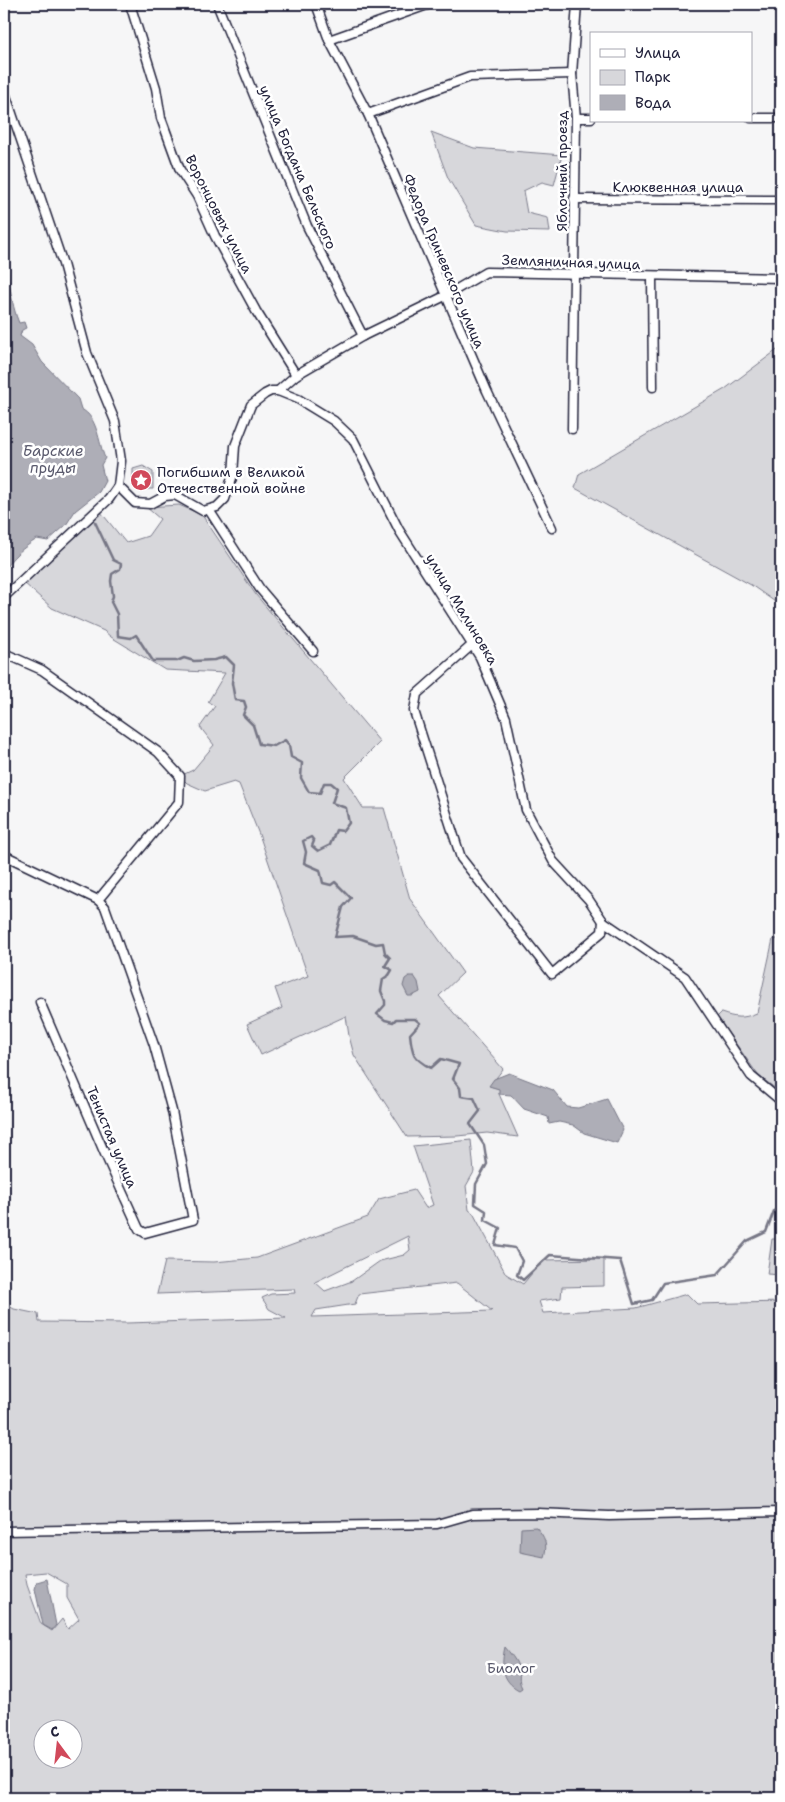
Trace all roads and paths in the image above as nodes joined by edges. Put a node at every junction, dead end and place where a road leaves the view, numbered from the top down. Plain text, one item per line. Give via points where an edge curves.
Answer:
1 (130, 4) edge
2 (217, 4) edge
3 (316, 4) edge
4 (430, 4) edge
5 (577, 4) edge
6 (329, 40) junction
7 (572, 74) junction
8 (4, 90) edge
9 (368, 114) junction
10 (576, 118) junction
11 (590, 118) edge
12 (752, 118) edge
13 (781, 118) edge
14 (574, 199) junction
15 (781, 200) edge
16 (574, 274) junction
17 (652, 277) junction
18 (781, 278) edge
19 (445, 296) junction
20 (363, 336) junction
21 (296, 375) junction
22 (653, 387) dead end
23 (278, 391) junction
24 (572, 429) dead end
25 (118, 486) junction
26 (209, 510) junction
27 (552, 528) dead end
28 (4, 597) edge
29 (472, 645) junction
30 (313, 651) dead end
31 (4, 653) edge
32 (4, 855) edge
33 (98, 900) junction
34 (603, 921) junction
35 (40, 1002) dead end
36 (781, 1100) edge
37 (781, 1512) edge
38 (4, 1531) edge

1 - 21 street, Воронцовых улица via 156,88 161,118 180,170 197,196 256,310
2 - 20 street, улица Богдана Бельского via 307,226
3 - 6 street, Федора Гриневского улица
4 - 6 street
5 - 7 street, Яблочный проезд
6 - 9 street, Федора Гриневского улица
7 - 9 street via 470,77
7 - 10 street, Яблочный проезд
8 - 25 street via 63,264 87,352 115,421 121,461
9 - 19 street, Федора Гриневского улица
10 - 11 street
10 - 14 street, Яблочный проезд
12 - 13 street
14 - 15 street, Клюквенная улица
14 - 16 street, Яблочный проезд
16 - 17 street, Земляничная улица
16 - 19 street, Земляничная улица via 486,272
16 - 24 street, Яблочный проезд
17 - 18 street, Земляничная улица
17 - 22 street
19 - 20 street, Земляничная улица
19 - 27 street, Федора Гриневского улица
20 - 21 street, Земляничная улица
21 - 23 street
23 - 26 street via 265,394 251,405 235,446 233,475 225,499
23 - 29 street, улица Малиновка via 298,399 334,422 353,439 399,530
25 - 26 street via 135,504 150,504 164,496 175,495
25 - 28 street via 109,499
26 - 30 street via 260,589
29 - 34 street, улица Малиновка via 506,718 526,810 554,861
29 - 34 street via 417,694 414,711 461,858 552,974 602,932
31 - 33 street via 42,670 158,752 180,776 179,802
32 - 33 street
33 - 35 street, Тенистая улица via 106,907 154,1045 172,1111 193,1220 145,1234 139,1228
34 - 36 street via 685,977 751,1076
37 - 38 street via 609,1516 472,1514 437,1524

